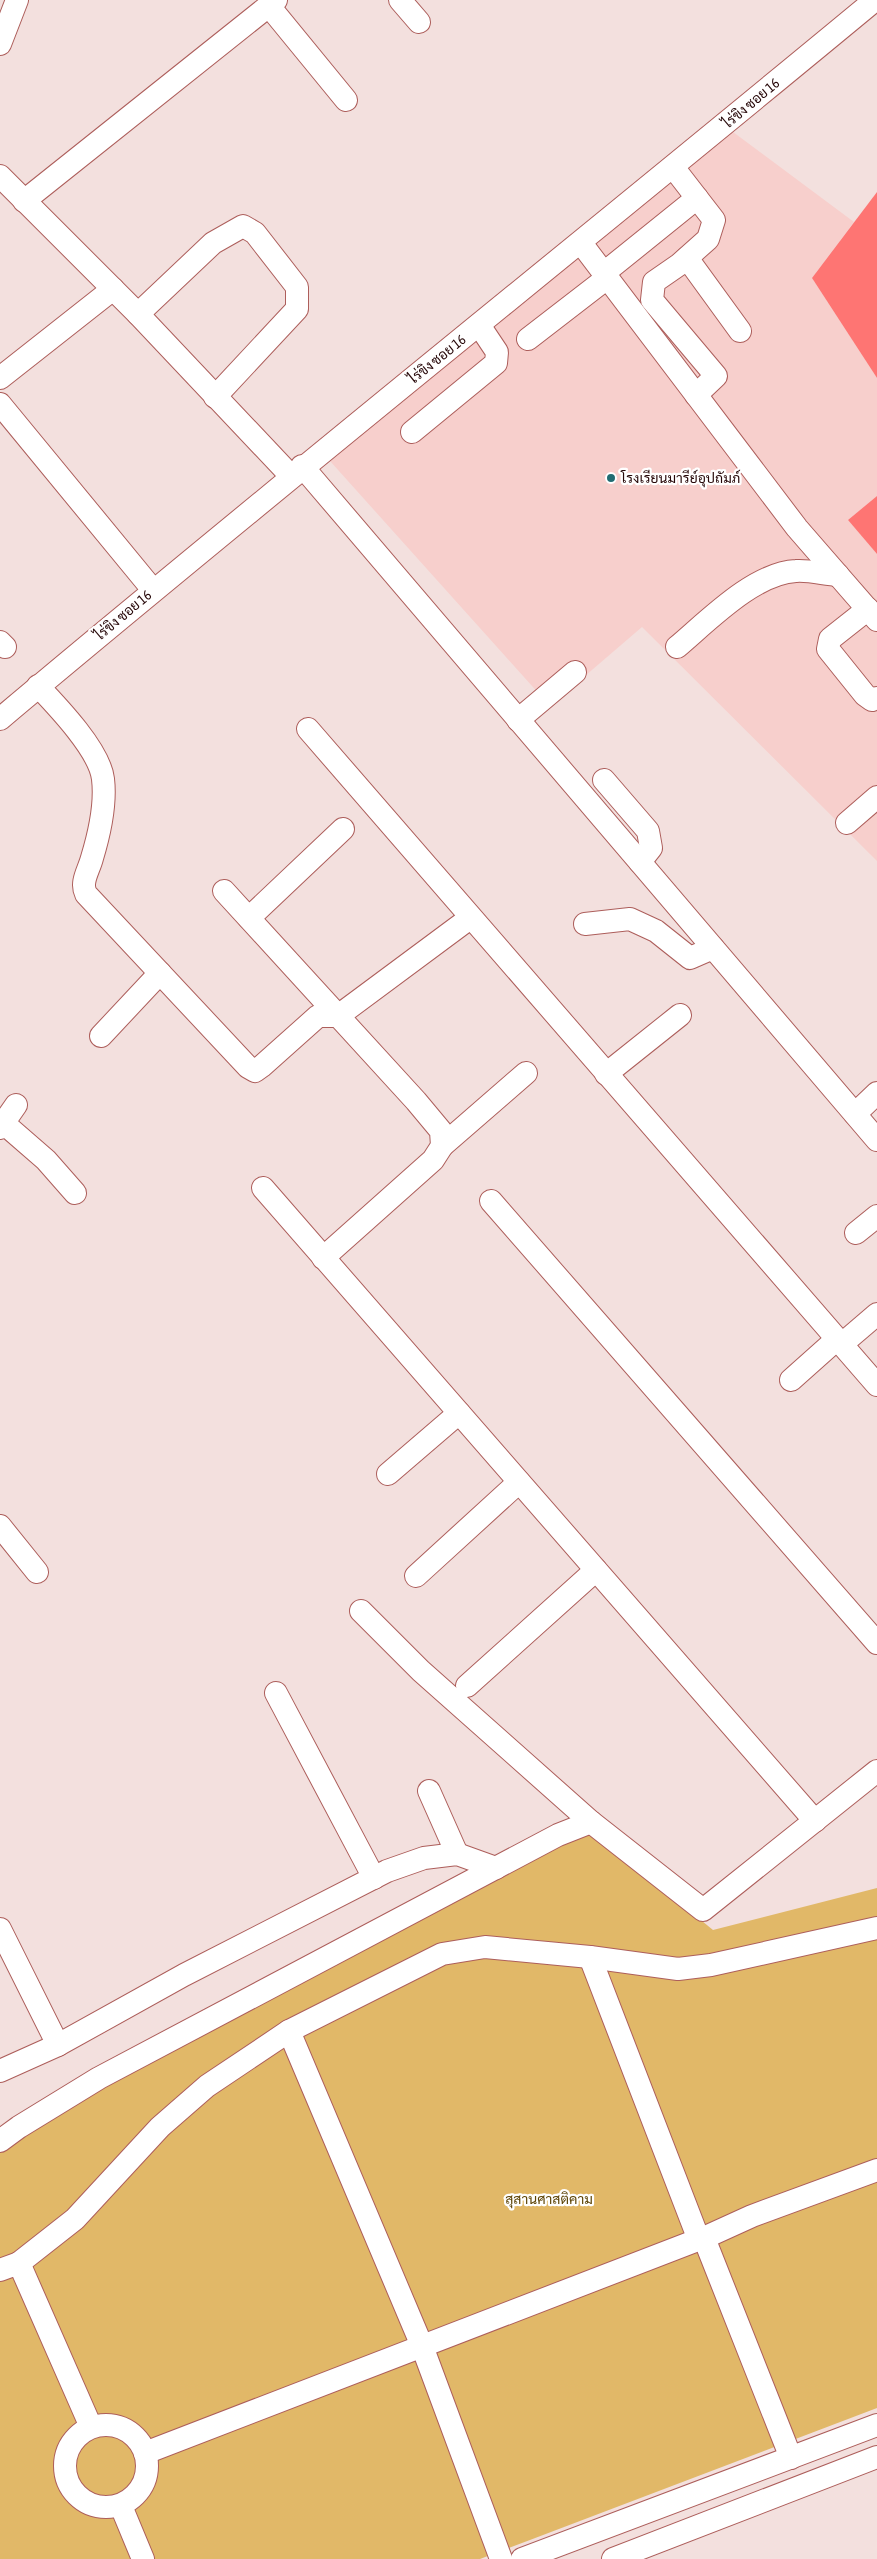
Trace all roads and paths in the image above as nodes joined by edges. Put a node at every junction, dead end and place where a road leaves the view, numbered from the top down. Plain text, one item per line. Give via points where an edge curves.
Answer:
1 (17, 0) edge
2 (400, 0) edge
3 (874, 0) edge
4 (267, 4) edge
5 (420, 22) dead end
6 (0, 44) edge
7 (346, 100) dead end
8 (673, 167) junction
9 (0, 176) edge
10 (697, 198) junction
11 (24, 202) junction
12 (581, 243) junction
13 (687, 258) junction
14 (606, 276) junction
15 (113, 288) junction
16 (138, 314) junction
17 (479, 325) junction
18 (740, 331) dead end
19 (528, 339) dead end
20 (0, 378) edge
21 (696, 395) junction
22 (215, 397) junction
23 (0, 404) edge
24 (412, 432) dead end
25 (296, 471) junction
26 (838, 575) junction
27 (153, 590) junction
28 (872, 615) edge
29 (677, 647) dead end
30 (575, 672) dead end
31 (38, 686) junction
32 (877, 698) edge
33 (0, 719) edge
34 (518, 720) junction
35 (308, 729) dead end
36 (604, 780) dead end
37 (877, 797) edge
38 (847, 823) dead end
39 (343, 829) dead end
40 (640, 862) junction
41 (224, 891) dead end
42 (249, 918) junction
43 (470, 918) junction
44 (585, 924) dead end
45 (713, 948) junction
46 (160, 973) junction
47 (680, 1015) dead end
48 (338, 1016) junction
49 (102, 1036) dead end
50 (526, 1073) dead end
51 (606, 1074) junction
52 (877, 1093) edge
53 (16, 1105) dead end
54 (854, 1114) junction
55 (1, 1124) edge
56 (877, 1140) edge
57 (442, 1146) junction
58 (263, 1188) dead end
59 (75, 1193) dead end
60 (492, 1201) dead end
61 (877, 1216) edge
62 (856, 1232) dead end
63 (323, 1258) junction
64 (877, 1314) edge
65 (839, 1342) junction
66 (791, 1380) dead end
67 (877, 1385) edge
68 (459, 1413) junction
69 (388, 1474) dead end
70 (519, 1482) junction
71 (0, 1526) edge
72 (596, 1570) junction
73 (37, 1572) dead end
74 (416, 1576) dead end
75 (361, 1611) dead end
76 (877, 1643) edge
77 (467, 1686) dead end
78 (276, 1693) dead end
79 (877, 1771) edge
80 (429, 1791) dead end
81 (815, 1821) junction
82 (591, 1822) junction
83 (456, 1854) junction
84 (496, 1868) junction
85 (374, 1878) junction
86 (877, 1928) edge
87 (0, 1929) edge
88 (590, 1956) junction
89 (289, 2031) junction
90 (58, 2045) junction
91 (0, 2071) edge
92 (0, 2141) edge
93 (877, 2170) edge
94 (701, 2239) junction
95 (9, 2267) edge
96 (422, 2346) junction
97 (877, 2425) edge
98 (91, 2427) junction
99 (145, 2453) junction
100 (877, 2457) edge
101 (787, 2459) junction
102 (794, 2489) junction
103 (121, 2506) junction
104 (535, 2557) edge
105 (143, 2559) edge
106 (501, 2559) edge
107 (612, 2559) edge

1 - 6 street
2 - 5 street
3 - 8 street, ไร่ขิง ซอย 16
4 - 7 street
4 - 11 street
8 - 10 street
8 - 12 street, ไร่ขิง ซอย 16
9 - 11 street
10 - 13 street via 714,220 708,239
10 - 14 street
11 - 15 street
12 - 14 street
12 - 17 street, ไร่ขิง ซอย 16
13 - 18 street
13 - 21 street via 654,282 652,300 716,376
14 - 19 street
14 - 21 street
15 - 16 street
15 - 20 street
16 - 22 street
16 - 22 street via 212,243 243,226 255,234 297,287 296,309
17 - 24 street via 497,352 496,363
17 - 25 street, ไร่ขิง ซอย 16
21 - 26 street via 797,528
22 - 25 street
23 - 27 street
25 - 27 street, ไร่ขิง ซอย 16
25 - 34 street
26 - 28 street
26 - 29 street via 796,571 779,574 744,592
27 - 31 street, ไร่ขิง ซอย 16
28 - 32 street via 830,639 827,645 865,695 872,700
30 - 34 street
31 - 33 street, ไร่ขิง ซอย 16
31 - 46 street via 73,723 102,774 102,814 83,888
34 - 40 street
35 - 43 street
36 - 40 street via 648,831 652,848
37 - 38 street
39 - 42 street
40 - 45 street
41 - 42 street
42 - 48 street
43 - 48 street
43 - 51 street
44 - 45 street via 630,919 656,931 690,958
45 - 54 street
46 - 48 street via 248,1068 255,1071 318,1016
46 - 49 street
47 - 51 street
48 - 57 street via 440,1131
50 - 57 street
51 - 65 street
52 - 54 street
53 - 55 street
54 - 56 street
55 - 59 street via 46,1160
57 - 63 street via 433,1160
58 - 63 street
60 - 76 street
61 - 62 street
63 - 68 street
64 - 65 street
65 - 66 street
65 - 67 street
68 - 69 street
68 - 70 street
70 - 72 street
70 - 74 street
71 - 73 street
72 - 77 street
72 - 81 street
75 - 82 street via 421,1671
78 - 85 street
79 - 81 street
80 - 83 street
81 - 82 street via 703,1910
82 - 84 street via 558,1835
83 - 84 street
83 - 85 street via 424,1858
84 - 92 street via 99,2078
85 - 90 street via 184,1975
86 - 88 street via 711,1965 678,1969
87 - 90 street
88 - 89 street via 485,1947 442,1954
88 - 94 street
89 - 95 street via 207,2086 160,2127 75,2219
89 - 96 street
90 - 91 street
93 - 94 street via 752,2216
94 - 96 street
94 - 101 street
95 - 98 street
96 - 99 street
96 - 106 street
97 - 101 street
98 - 99 street via 107,2424 123,2428 137,2438
98 - 103 street via 78,2434 65,2458 69,2486 90,2505 104,2508
99 - 103 street via 145,2480 139,2491
100 - 102 street
101 - 102 street
101 - 104 street
102 - 107 street
103 - 105 street

